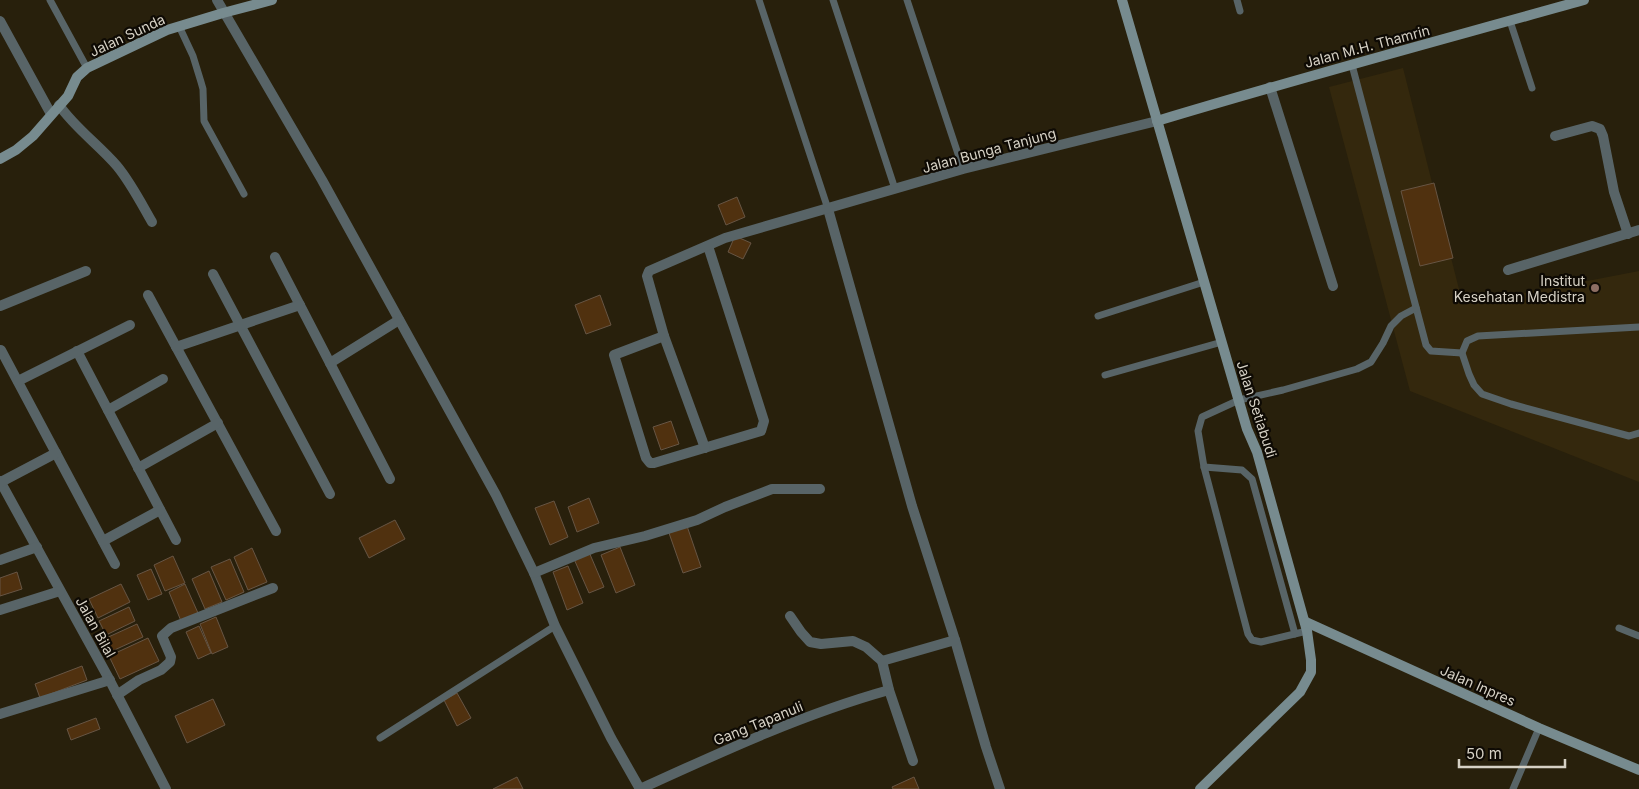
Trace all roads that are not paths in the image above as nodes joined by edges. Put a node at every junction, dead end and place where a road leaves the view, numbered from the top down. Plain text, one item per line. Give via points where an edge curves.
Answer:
1 (50, 0) edge
2 (217, 0) edge
3 (272, 0) edge
4 (759, 0) edge
5 (833, 0) edge
6 (907, 0) edge
7 (1122, 0) edge
8 (1237, 0) edge
9 (1584, 0) edge
10 (1240, 11) dead end
11 (223, 13) junction
12 (0, 20) edge
13 (1510, 21) junction
14 (179, 26) junction
15 (1352, 66) junction
16 (87, 68) junction
17 (1270, 87) junction
18 (1532, 88) dead end
19 (59, 105) junction
20 (51, 114) junction
21 (1157, 121) junction
22 (1556, 136) dead end
23 (0, 158) edge
24 (963, 169) junction
25 (895, 189) junction
26 (244, 194) dead end
27 (828, 209) junction
28 (152, 222) dead end
29 (1639, 230) edge
30 (1628, 234) junction
31 (708, 246) junction
32 (275, 257) dead end
33 (1508, 270) dead end
34 (86, 271) dead end
35 (213, 274) dead end
36 (1204, 282) junction
37 (1333, 286) dead end
38 (148, 295) dead end
39 (300, 304) junction
40 (0, 306) edge
41 (1416, 308) junction
42 (1098, 316) dead end
43 (399, 320) junction
44 (130, 325) dead end
45 (240, 325) junction
46 (1639, 327) edge
47 (664, 336) junction
48 (1222, 342) junction
49 (176, 347) junction
50 (2, 350) dead end
51 (77, 351) junction
52 (1462, 352) junction
53 (330, 363) junction
54 (1105, 376) dead end
55 (163, 379) dead end
56 (18, 381) junction
57 (1239, 400) junction
58 (108, 410) junction
59 (218, 423) junction
60 (1639, 433) edge
61 (705, 448) junction
62 (56, 453) junction
63 (138, 468) junction
64 (1204, 468) junction
65 (390, 479) dead end
66 (0, 481) edge
67 (820, 489) dead end
68 (330, 494) dead end
69 (160, 510) junction
70 (276, 531) dead end
71 (176, 540) dead end
72 (103, 541) junction
73 (37, 547) junction
74 (0, 560) edge
75 (116, 564) dead end
76 (534, 573) junction
77 (272, 588) dead end
78 (60, 591) junction
79 (0, 610) edge
80 (790, 616) dead end
81 (555, 626) junction
82 (1306, 627) junction
83 (1618, 628) dead end
84 (1296, 634) junction
85 (1639, 636) edge
86 (955, 640) junction
87 (882, 661) junction
88 (110, 680) junction
89 (889, 690) junction
90 (117, 695) junction
91 (0, 714) edge
92 (1539, 728) junction
93 (380, 738) dead end
94 (913, 761) dead end
95 (1639, 770) edge
96 (166, 789) edge
97 (640, 789) edge
98 (1000, 789) edge
99 (1200, 789) edge
100 (1513, 789) edge

1 - 16 lane
2 - 11 street
3 - 11 street, Jalan Sunda
4 - 27 lane
5 - 25 lane
6 - 24 lane
7 - 21 street, Jalan Setiabudi
8 - 10 lane
9 - 13 street, Jalan M.H. Thamrin
11 - 14 street, Jalan Sunda
11 - 43 street via 322,180
12 - 20 street
13 - 15 street, Jalan M.H. Thamrin
13 - 18 lane
14 - 16 street, Jalan Sunda
14 - 26 lane via 203,89 204,121
15 - 17 street, Jalan M.H. Thamrin
15 - 41 lane
16 - 19 street, Jalan Sunda via 77,77 68,96
17 - 21 street, Jalan M.H. Thamrin
17 - 37 street
19 - 20 street, Jalan Sunda
19 - 28 street via 69,120 119,168
20 - 23 street, Jalan Sunda via 33,136
21 - 24 street, Jalan Bunga Tanjung
21 - 36 street, Jalan Setiabudi
22 - 30 street via 1592,126 1600,130 1614,192
24 - 25 street, Jalan Bunga Tanjung
25 - 27 street, Jalan Bunga Tanjung
27 - 31 street, Jalan Bunga Tanjung via 725,238
27 - 86 street via 911,502
29 - 30 street
30 - 33 street
31 - 47 street, Jalan Bunga Tanjung via 647,274
31 - 61 street via 764,421 761,431
32 - 39 street
34 - 40 street
35 - 45 street
36 - 42 lane
36 - 48 street, Jalan Setiabudi
38 - 49 street
39 - 45 street
39 - 53 street
41 - 52 lane via 1428,349
41 - 57 lane via 1391,326 1371,362 1357,369
43 - 53 street
43 - 76 street via 496,495
44 - 51 street
45 - 49 street
45 - 68 street
46 - 52 lane via 1478,336 1467,341
47 - 61 street
47 - 61 street via 614,356 646,458 654,464
48 - 54 lane
48 - 57 street, Jalan Setiabudi
49 - 59 street
50 - 56 street
51 - 56 street
51 - 58 street
52 - 60 lane via 1474,385 1482,394 1629,436
53 - 65 street
55 - 58 street
56 - 62 street
57 - 64 lane via 1202,417 1198,431
57 - 82 street, Jalan Setiabudi via 1257,452
58 - 63 street
59 - 63 street
59 - 70 street
62 - 66 street
62 - 72 street
63 - 69 street
64 - 84 lane via 1242,470 1252,479
64 - 84 lane via 1248,634 1252,640 1261,642
66 - 73 street, Jalan Bilal
67 - 76 street via 772,489 697,520 594,548
69 - 71 street
69 - 72 street
72 - 75 street
73 - 74 street
73 - 78 street, Jalan Bilal
76 - 81 street
77 - 90 street via 171,628 162,636 170,662
78 - 79 street
78 - 88 street, Jalan Bilal
80 - 87 street via 810,642 853,641
81 - 93 lane
81 - 97 street
82 - 84 lane
82 - 92 street, Jalan Inpres
82 - 99 street, Jalan Setiabudi via 1311,672 1303,688
83 - 85 lane
86 - 87 street
86 - 98 street
87 - 89 street
88 - 90 street, Jalan Bilal
88 - 91 street
89 - 94 street
89 - 97 street, Gang Tapanuli via 751,739
90 - 96 street, Jalan Bilal
92 - 95 street, Jalan Inpres
92 - 100 lane

